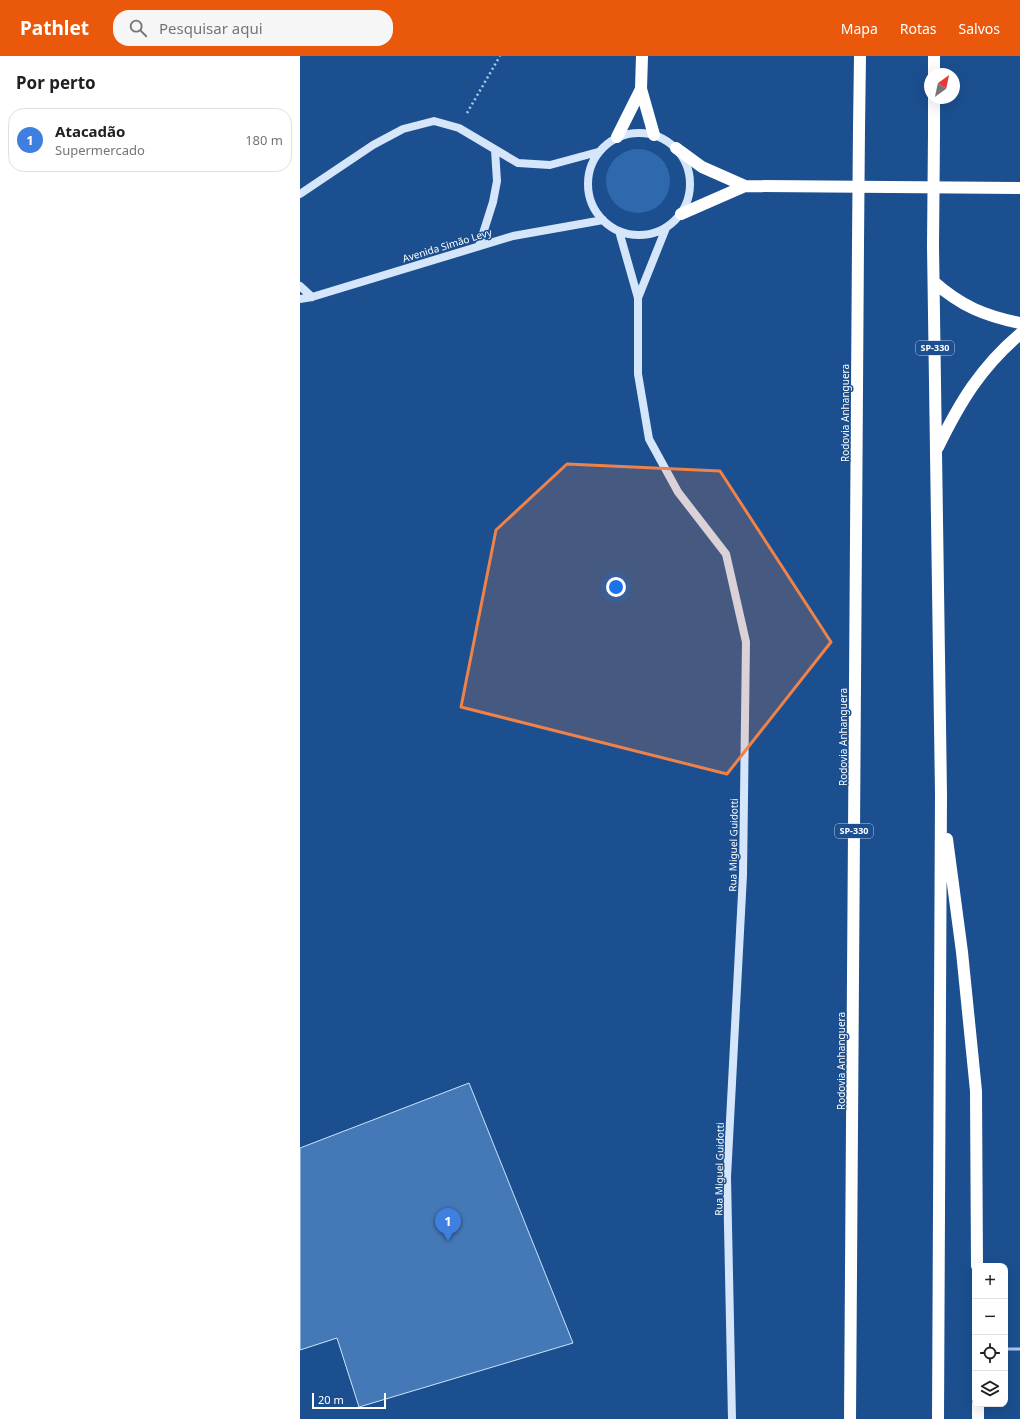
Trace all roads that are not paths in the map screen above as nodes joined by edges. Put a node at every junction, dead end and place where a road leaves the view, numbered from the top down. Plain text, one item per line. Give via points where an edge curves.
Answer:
1 (642, 56) edge
2 (860, 56) edge
3 (934, 56) edge
4 (934, 68) edge
5 (641, 89) junction
6 (934, 104) edge
7 (654, 134) junction
8 (617, 137) junction
9 (676, 148) junction
10 (495, 150) junction
11 (598, 152) junction
12 (745, 186) junction
13 (1020, 188) edge
14 (300, 194) edge
15 (681, 214) junction
16 (603, 220) junction
17 (666, 228) junction
18 (619, 231) junction
19 (479, 246) junction
20 (934, 282) junction
21 (300, 286) edge
22 (312, 297) junction
23 (638, 298) junction
24 (300, 299) edge
25 (1020, 323) edge
26 (1020, 334) edge
27 (936, 450) junction
28 (941, 794) junction
29 (977, 1263) edge
30 (1008, 1349) edge
31 (1020, 1349) edge
32 (978, 1407) edge
33 (732, 1419) edge
34 (850, 1419) edge
35 (938, 1419) edge
36 (978, 1419) edge

1 - 5 highway
2 - 34 highway, Rodovia Anhanguera / SP-330, bridge
3 - 4 highway
5 - 7 highway
5 - 8 highway
6 - 20 highway, SP-330, bridge
7 - 8 street via 636,132
7 - 9 street
8 - 11 street
9 - 12 highway via 702,167
9 - 15 street via 688,168 689,176 690,192
10 - 11 street via 518,163 550,165
10 - 14 street via 459,128 434,120 404,129 373,145
10 - 19 street via 497,181
11 - 16 street via 589,175 590,199
12 - 13 highway
12 - 15 highway
15 - 17 street
16 - 18 street
16 - 19 street, Avenida Simão Levy via 513,236
17 - 18 street via 643,235
17 - 23 street, Rua Miguel Guidotti
18 - 23 street, Rua Miguel Guidotti
19 - 22 street, Avenida Simão Levy
20 - 25 highway via 949,296 966,306
20 - 27 highway, SP-330
21 - 22 street
22 - 24 street, Avenida Simão Levy
23 - 33 street, Rua Miguel Guidotti via 638,374 649,439 678,492 726,554 746,642 743,875 727,1177
26 - 27 highway via 992,360 968,391
27 - 28 highway, SP-330
28 - 29 highway via 962,952 976,1091
28 - 35 highway, SP-330
30 - 31 lane
32 - 36 highway

